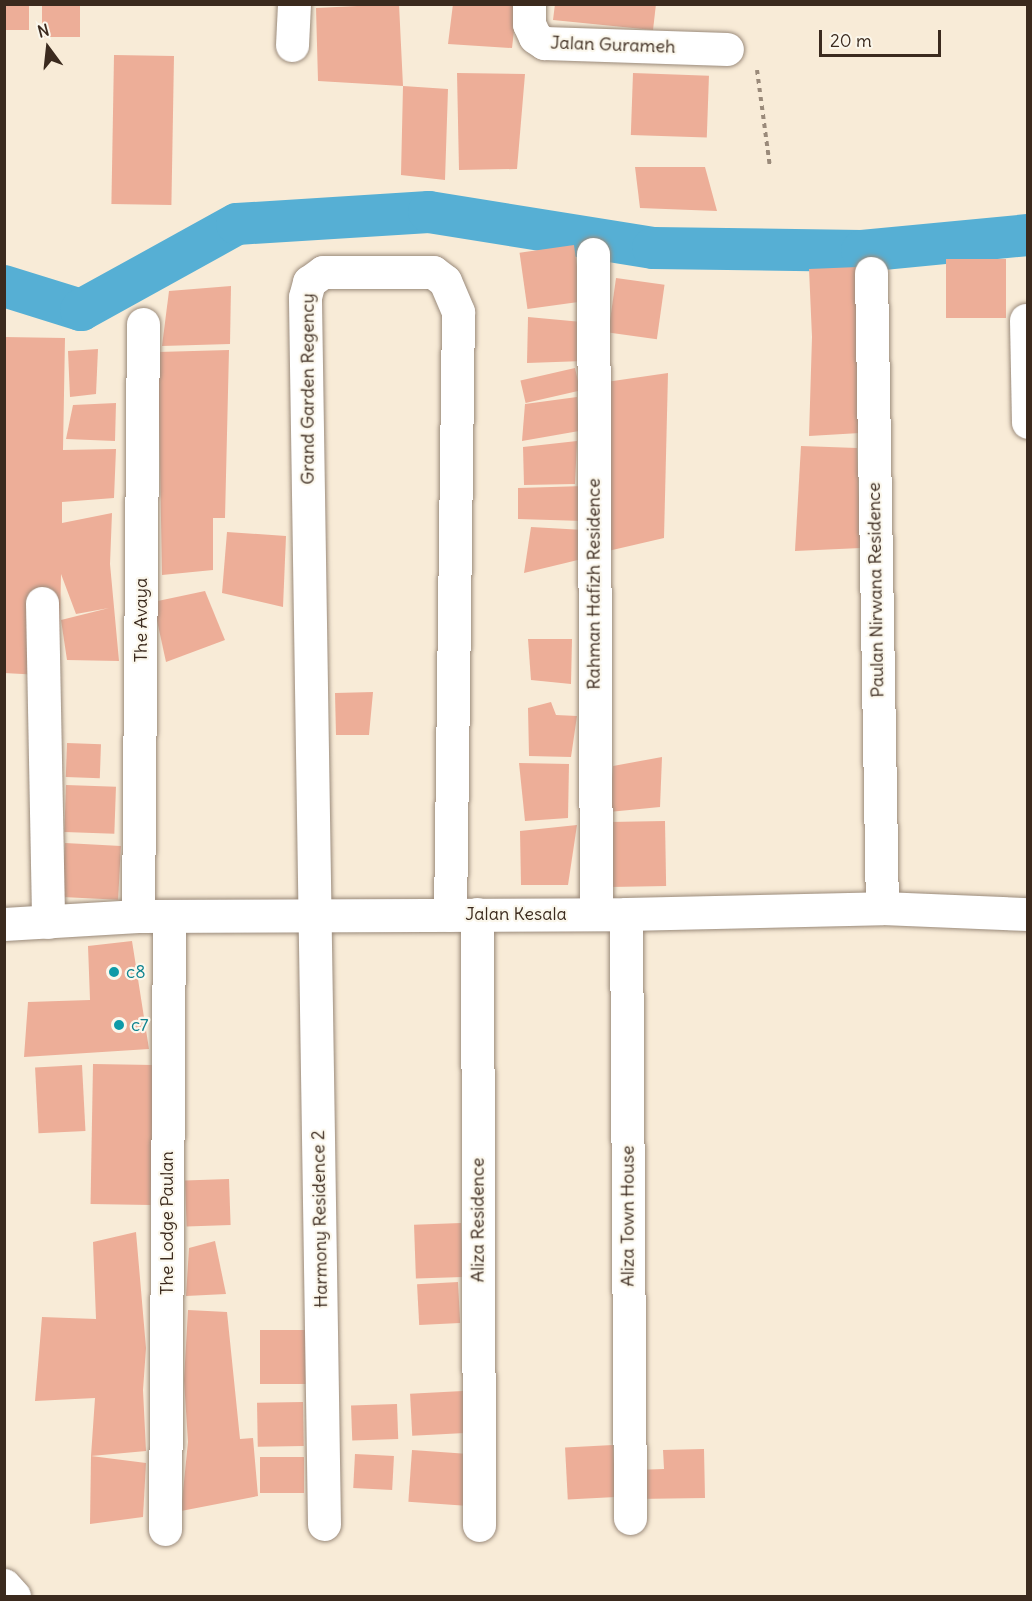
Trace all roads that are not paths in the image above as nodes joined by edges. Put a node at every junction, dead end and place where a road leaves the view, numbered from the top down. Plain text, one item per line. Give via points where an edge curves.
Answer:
1 (294, 4) edge
2 (529, 4) edge
3 (292, 45) dead end
4 (727, 49) road end
5 (592, 254) dead end
6 (871, 273) dead end
7 (1026, 320) dead end
8 (143, 324) dead end
9 (1028, 422) edge
10 (42, 603) dead end
11 (882, 908) junction
12 (611, 914) junction
13 (1028, 914) edge
14 (315, 915) junction
15 (464, 915) junction
16 (154, 916) junction
17 (48, 922) junction
18 (4, 924) edge
19 (630, 1518) dead end
20 (324, 1524) dead end
21 (479, 1525) dead end
22 (165, 1529) dead end
23 (4, 1585) edge
24 (14, 1596) edge

1 - 3 street
2 - 4 street, Jalan Gurameh via 529,24 535,37 544,43
5 - 12 street, Rahman Hafizh Residence
6 - 11 street, Paulan Nirwana Residence
7 - 9 street
8 - 16 street, The Avaya
10 - 17 street
11 - 12 street, Jalan Kesala
11 - 13 street, Jalan Kesala
12 - 15 street, Jalan Kesala
12 - 19 street, Aliza Town House
14 - 15 street, Jalan Kesala
14 - 15 street, Grand Garden Regency via 305,297 309,282 323,272 339,269 434,272 445,280 458,312
14 - 16 street, Jalan Kesala
14 - 20 street, Harmony Residence 2
15 - 21 street, Aliza Residence
16 - 17 street, Jalan Kesala
16 - 22 street, The Lodge Paulan
17 - 18 street, Jalan Kesala
23 - 24 street

